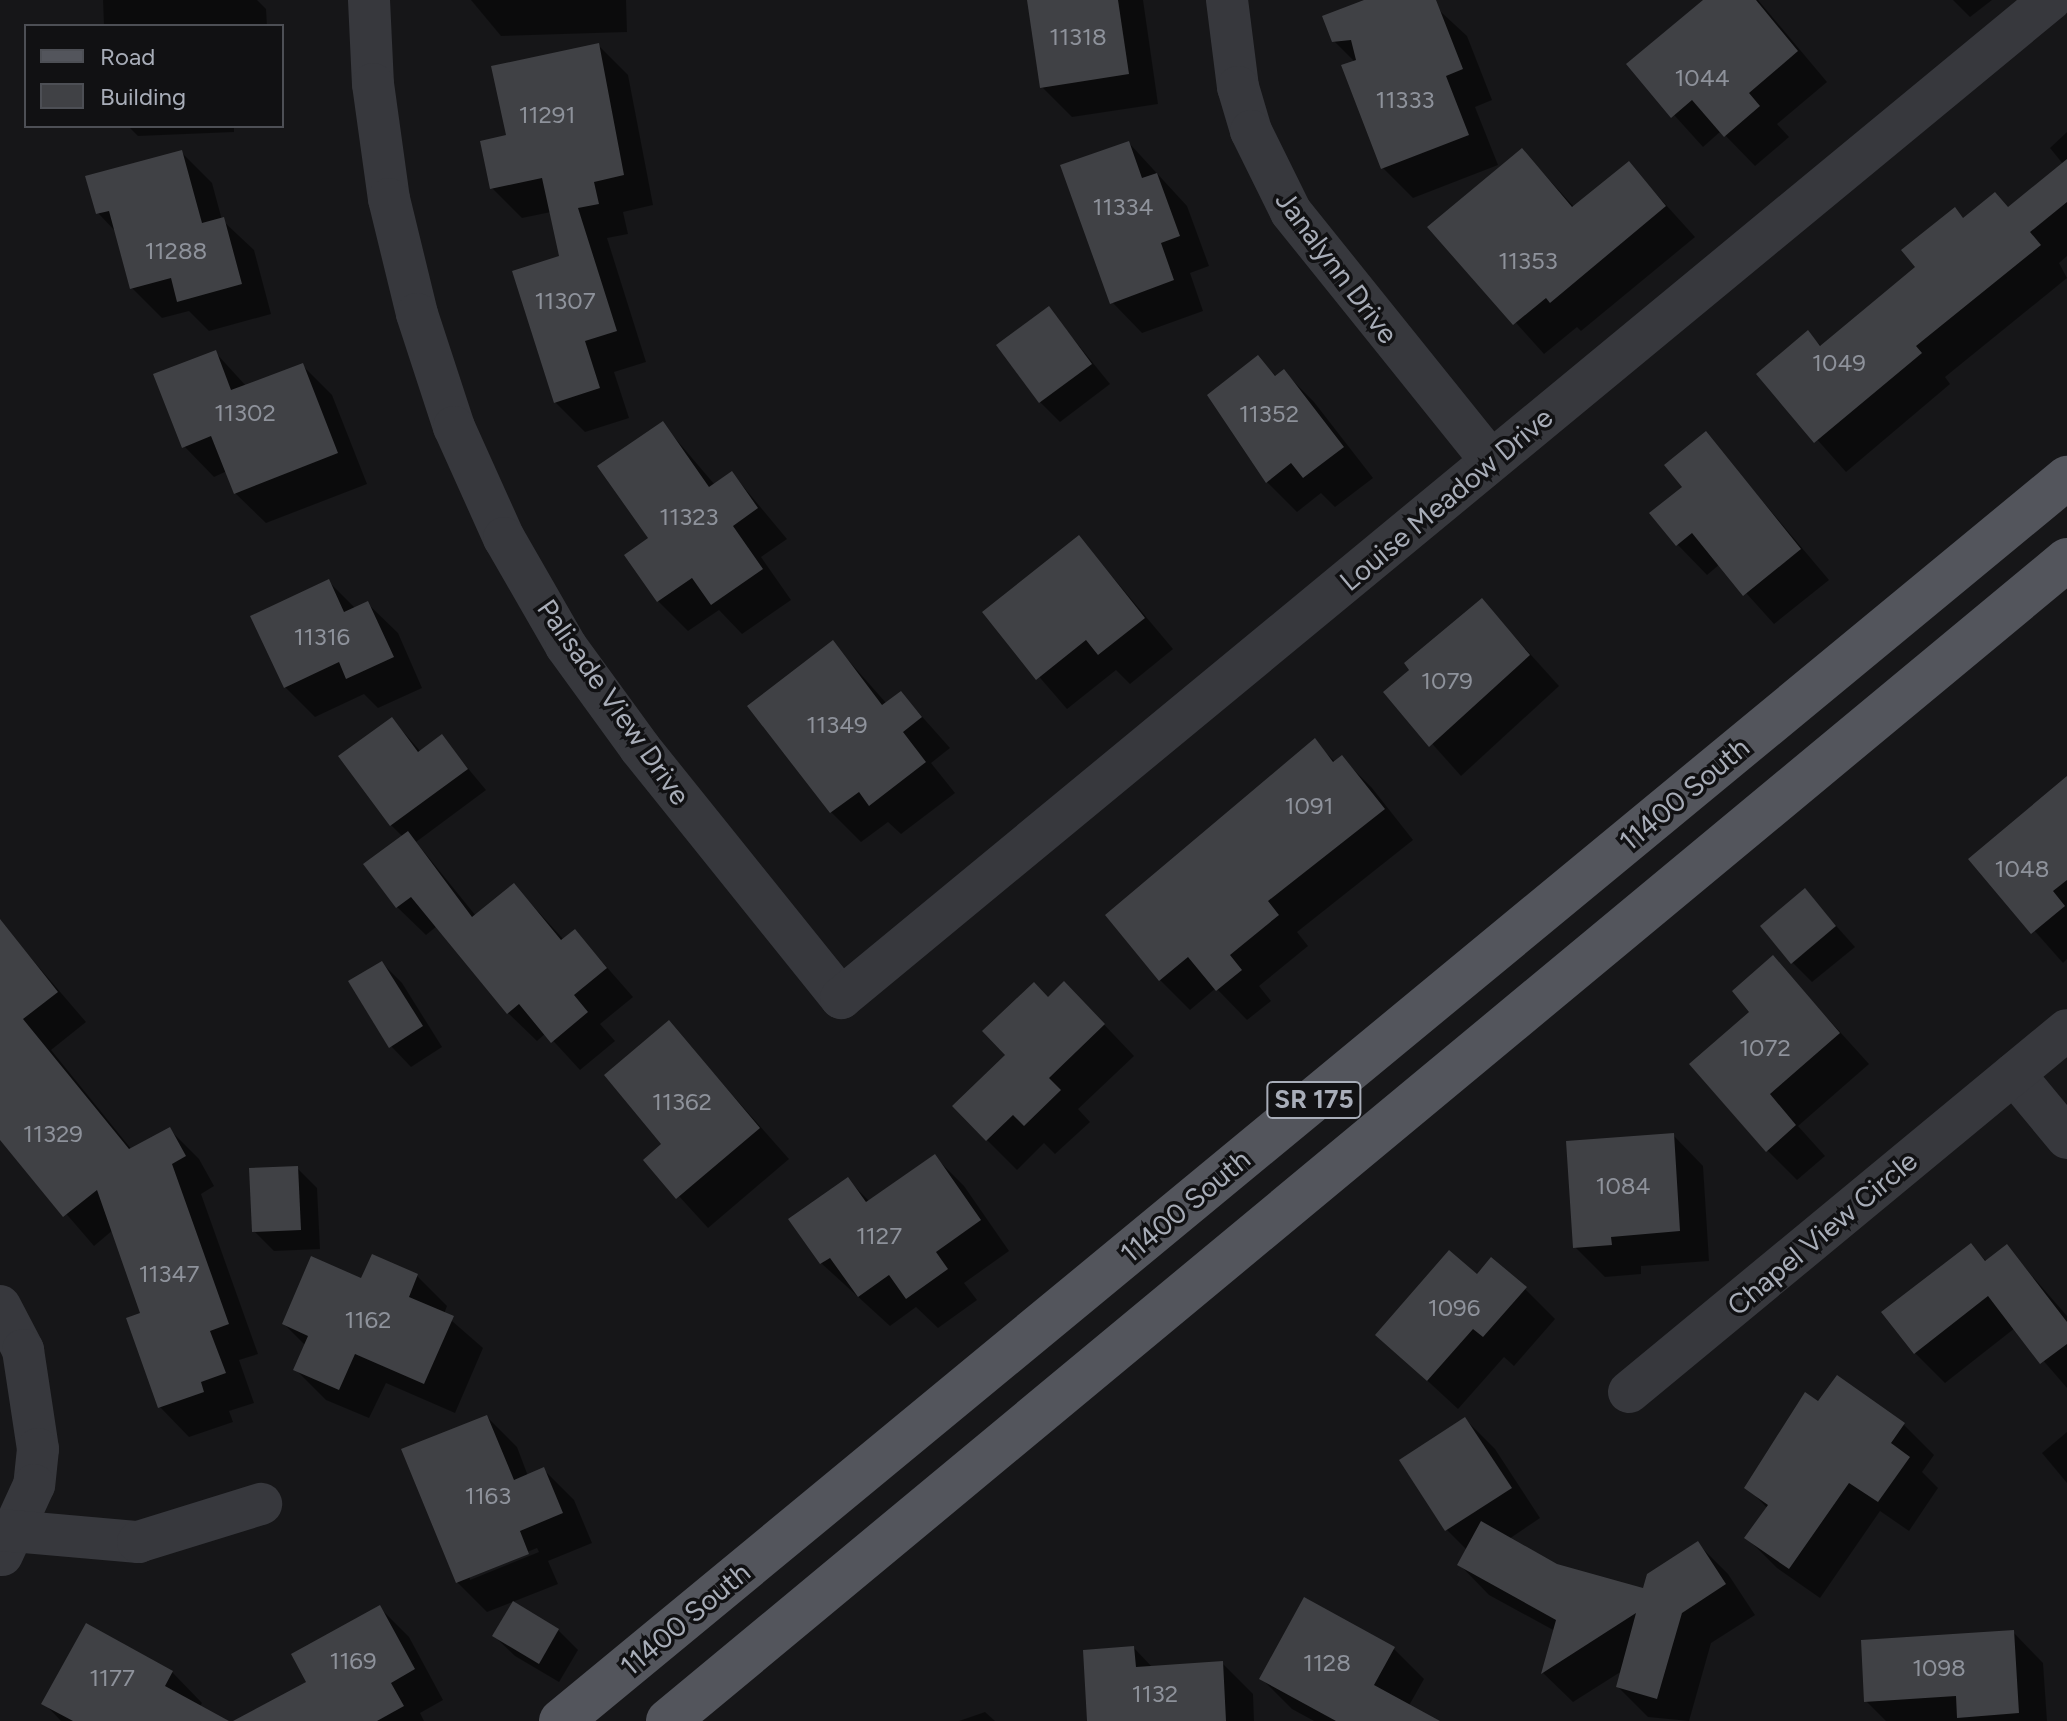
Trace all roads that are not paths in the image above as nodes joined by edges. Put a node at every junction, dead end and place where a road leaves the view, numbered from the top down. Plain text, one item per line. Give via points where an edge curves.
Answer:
1 (369, 0) edge
2 (1227, 0) edge
3 (2050, 0) edge
4 (1491, 461) junction
5 (2067, 478) edge
6 (2067, 560) edge
7 (841, 998) joint
8 (2067, 1030) edge
9 (2014, 1074) junction
10 (2067, 1138) edge
11 (0, 1306) edge
12 (1629, 1392) dead end
13 (261, 1504) dead end
14 (4, 1540) edge
15 (561, 1721) edge
16 (668, 1721) edge

1 - 7 street, Palisade View Drive via 373,84 389,199 417,314 454,427 504,538 566,646 640,748
2 - 4 street, Janalynn Drive via 1238,87 1251,131 1291,212
3 - 4 street, Louise Meadow Drive
4 - 7 street, Louise Meadow Drive
5 - 15 main road, 11400 South / SR 175
6 - 16 main road, SR 175
8 - 9 street, Chapel View Circle
9 - 10 street
9 - 12 street, Chapel View Circle
11 - 14 street via 23,1350 37,1415 34,1485
13 - 14 street via 138,1542

